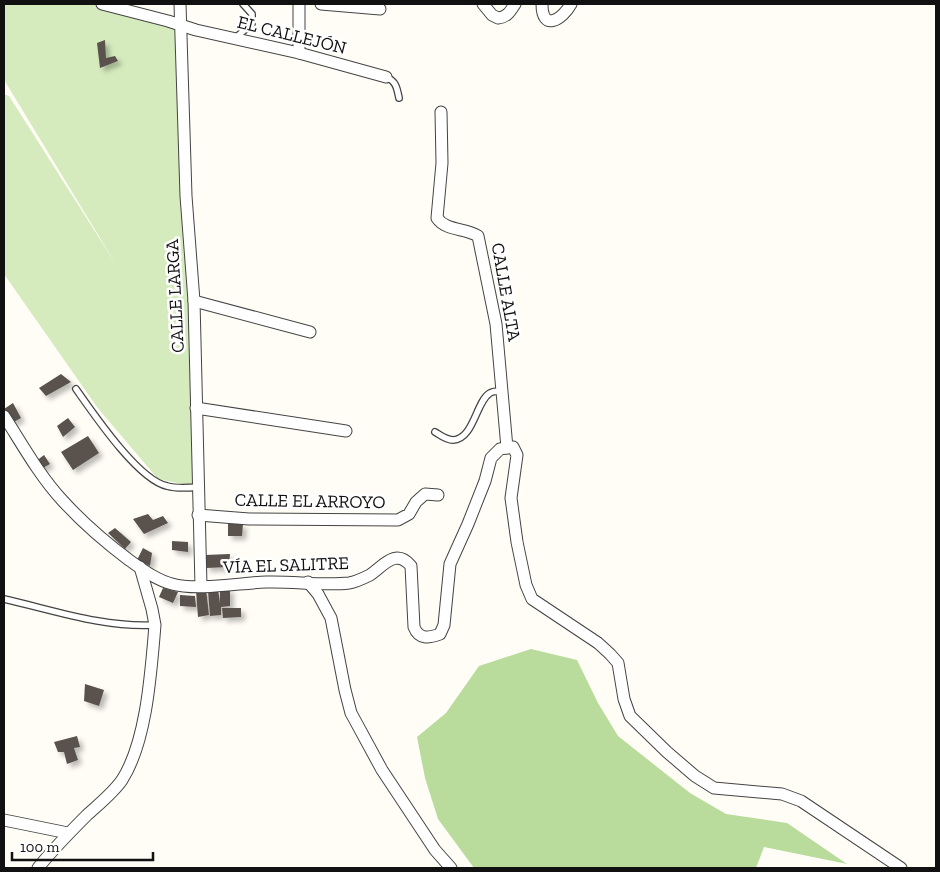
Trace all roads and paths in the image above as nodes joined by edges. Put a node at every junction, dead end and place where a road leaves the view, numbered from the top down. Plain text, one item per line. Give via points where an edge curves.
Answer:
1 (102, 4) edge
2 (180, 4) edge
3 (243, 4) edge
4 (299, 4) edge
5 (321, 4) edge
6 (482, 4) edge
7 (515, 4) edge
8 (542, 4) edge
9 (571, 4) edge
10 (123, 6) edge
11 (380, 9) dead end
12 (180, 24) junction
13 (235, 38) junction
14 (299, 53) junction
15 (386, 77) joint
16 (398, 98) dead end
17 (441, 112) dead end
18 (194, 301) junction
19 (310, 332) dead end
20 (76, 389) dead end
21 (502, 391) junction
22 (196, 408) junction
23 (4, 416) edge
24 (346, 431) dead end
25 (435, 432) dead end
26 (507, 448) junction
27 (198, 487) junction
28 (438, 495) dead end
29 (198, 515) junction
30 (140, 567) junction
31 (308, 582) junction
32 (201, 586) junction
33 (4, 599) edge
34 (155, 625) junction
35 (4, 820) edge
36 (68, 833) junction
37 (38, 868) edge
38 (451, 868) edge
39 (901, 868) edge

1 - 10 street, EL CALLEJÓN
2 - 12 street, CALLE LARGA
3 - 13 lane via 252,14 252,24
4 - 14 street
5 - 11 street
6 - 7 street via 498,18 510,13
8 - 9 street via 542,12 550,21 566,13
10 - 12 street, EL CALLEJÓN
12 - 13 street, EL CALLEJÓN
12 - 18 street, CALLE LARGA via 186,196
13 - 14 street, EL CALLEJÓN
14 - 15 street, EL CALLEJÓN
15 - 16 lane via 396,85
17 - 21 street, CALLE ALTA via 442,163 437,218 444,225 471,231 478,236 496,324
18 - 19 street
18 - 22 street, CALLE LARGA
20 - 27 lane via 103,427 150,477 166,486
21 - 25 lane via 486,396 462,437 453,440
21 - 26 street, CALLE ALTA
22 - 24 street
22 - 27 street, CALLE LARGA
23 - 30 street, VÍA EL SALITRE via 61,499 110,546
26 - 31 street, VÍA EL SALITRE via 500,449 491,458 485,481 450,564 444,625 440,634 423,638 416,633 411,566 406,560 391,559 368,576 352,582
26 - 39 street via 513,447 517,455 511,498 517,542 532,599 598,643 614,658 618,663 630,716 695,776 714,788 782,794 801,801
27 - 29 street, CALLE LARGA
28 - 29 street, CALLE EL ARROYO via 425,494 409,514 398,520 249,519
29 - 32 street, CALLE LARGA
30 - 32 street, VÍA EL SALITRE via 172,584
30 - 34 street
31 - 32 street, VÍA EL SALITRE
31 - 38 street via 331,618 350,713 382,770 435,850
33 - 34 lane via 100,621
34 - 36 street via 141,730 130,765 121,781
35 - 36 street
36 - 37 street

